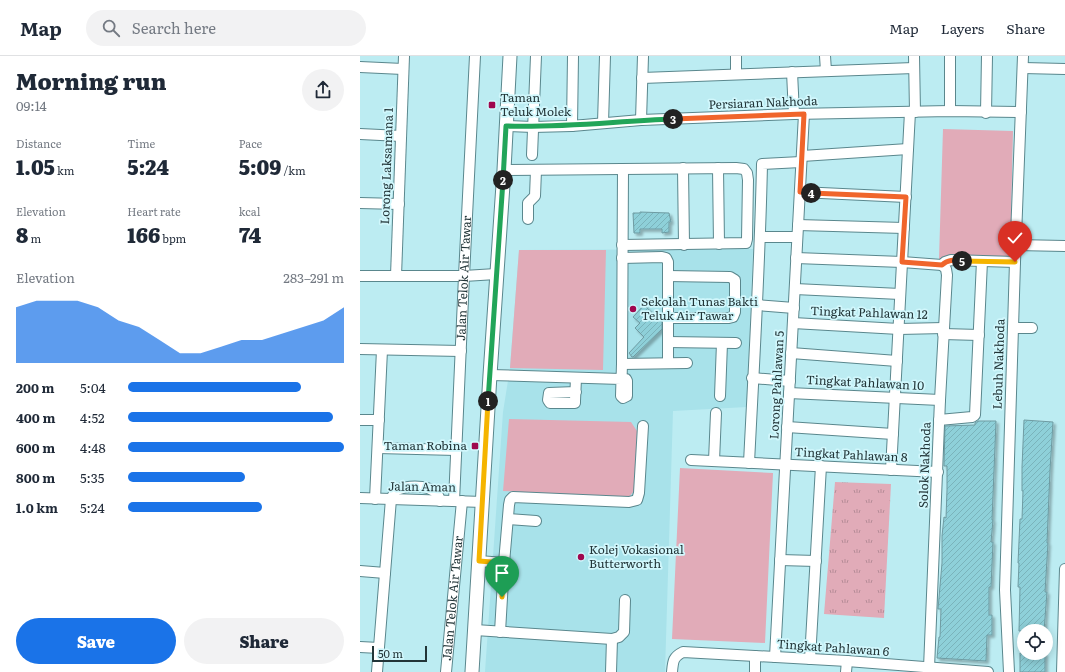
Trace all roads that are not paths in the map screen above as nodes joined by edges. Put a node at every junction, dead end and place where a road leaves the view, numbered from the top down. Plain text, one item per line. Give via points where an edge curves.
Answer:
1 (404, 56) edge
2 (475, 56) edge
3 (510, 56) edge
4 (536, 56) edge
5 (573, 56) edge
6 (605, 56) edge
7 (643, 56) edge
8 (736, 56) edge
9 (825, 56) edge
10 (914, 56) edge
11 (950, 56) edge
12 (987, 56) edge
13 (1023, 56) edge
14 (360, 67) edge
15 (914, 68) junction
16 (1023, 68) junction
17 (404, 69) junction
18 (1065, 69) edge
19 (826, 71) junction
20 (792, 72) junction
21 (736, 74) junction
22 (642, 78) junction
23 (950, 111) junction
24 (913, 112) junction
25 (986, 112) junction
26 (1021, 112) junction
27 (799, 114) junction
28 (641, 120) junction
29 (604, 124) junction
30 (506, 126) junction
31 (572, 126) junction
32 (533, 127) junction
33 (360, 134) edge
34 (401, 136) junction
35 (908, 149) junction
36 (532, 155) dead end
37 (801, 159) junction
38 (683, 168) junction
39 (718, 168) junction
40 (623, 169) junction
41 (504, 170) junction
42 (536, 170) junction
43 (800, 192) junction
44 (906, 197) junction
45 (360, 202) edge
46 (399, 204) junction
47 (528, 219) dead end
48 (798, 225) junction
49 (904, 228) junction
50 (760, 237) junction
51 (797, 237) junction
52 (719, 244) junction
53 (622, 245) junction
54 (684, 245) junction
55 (1016, 245) junction
56 (1065, 246) edge
57 (622, 258) junction
58 (796, 258) junction
59 (982, 261) junction
60 (902, 262) junction
61 (1015, 262) junction
62 (942, 265) junction
63 (496, 274) junction
64 (360, 276) edge
65 (396, 276) junction
66 (464, 276) junction
67 (668, 276) junction
68 (795, 289) junction
69 (900, 294) junction
70 (757, 305) junction
71 (794, 308) junction
72 (668, 318) junction
73 (793, 323) junction
74 (1013, 328) junction
75 (1032, 328) dead end
76 (899, 329) junction
77 (944, 331) junction
78 (979, 335) junction
79 (668, 342) junction
80 (722, 343) junction
81 (736, 343) dead end
82 (360, 349) edge
83 (382, 350) junction
84 (461, 351) junction
85 (791, 353) junction
86 (897, 361) junction
87 (622, 364) junction
88 (668, 364) junction
89 (687, 364) dead end
90 (490, 375) junction
91 (576, 378) junction
92 (752, 378) junction
93 (790, 381) junction
94 (576, 392) dead end
95 (789, 392) junction
96 (720, 396) dead end
97 (895, 398) junction
98 (940, 400) junction
99 (716, 413) dead end
100 (360, 420) edge
101 (379, 420) junction
102 (939, 420) junction
103 (644, 426) dead end
104 (787, 427) junction
105 (893, 434) junction
106 (378, 448) junction
107 (456, 450) junction
108 (691, 460) dead end
109 (714, 461) junction
110 (749, 462) junction
111 (785, 464) junction
112 (821, 466) junction
113 (891, 470) junction
114 (938, 472) junction
115 (360, 498) edge
116 (376, 499) junction
117 (390, 499) junction
118 (458, 501) junction
119 (483, 502) junction
120 (508, 519) junction
121 (536, 522) dead end
122 (780, 560) junction
123 (479, 561) junction
124 (816, 562) junction
125 (504, 563) junction
126 (1065, 569) edge
127 (360, 571) edge
128 (385, 573) junction
129 (624, 600) dead end
130 (475, 630) junction
131 (500, 632) junction
132 (612, 639) junction
133 (360, 647) edge
134 (379, 648) junction
135 (756, 656) junction
136 (775, 657) junction
137 (810, 659) junction
138 (847, 661) junction
139 (929, 668) junction
140 (377, 672) edge
141 (446, 672) edge
142 (472, 672) edge
143 (611, 672) edge
144 (672, 672) edge
145 (755, 672) edge
146 (846, 672) edge
147 (988, 672) edge
148 (1009, 672) edge
149 (1062, 672) edge

1 - 17 street, Lorong Laksamana 1
2 - 66 street, Jalan Telok Air Tawar
3 - 30 main road, Jalan Telok Air Tawar
4 - 32 street
5 - 31 street
6 - 29 street
7 - 22 street
8 - 21 street
9 - 19 street
10 - 15 street
11 - 23 street
12 - 25 street
13 - 16 street, Lebuh Nakhoda
14 - 17 street
15 - 19 street
15 - 24 street
16 - 18 street
16 - 26 street, Lebuh Nakhoda
17 - 34 street, Lorong Laksamana 1
19 - 20 street
20 - 21 street
20 - 27 street, Lorong Pahlawan 5
21 - 22 street
22 - 28 street
23 - 24 street, Persiaran Nakhoda
23 - 25 street, Persiaran Nakhoda
24 - 27 street, Persiaran Nakhoda
24 - 35 street
25 - 26 street, Persiaran Nakhoda
26 - 55 street, Lebuh Nakhoda
27 - 28 street, Persiaran Nakhoda
27 - 37 street, Lorong Pahlawan 5
28 - 29 street, Persiaran Nakhoda
29 - 31 street, Persiaran Nakhoda
30 - 32 street, Persiaran Nakhoda
30 - 41 main road, Jalan Telok Air Tawar
31 - 32 street, Persiaran Nakhoda
32 - 36 street
33 - 34 street
34 - 46 street, Lorong Laksamana 1
35 - 37 street
35 - 44 street
37 - 43 street, Lorong Pahlawan 5
37 - 50 street via 762,164
38 - 39 street
38 - 40 street
38 - 54 street
39 - 52 street
39 - 52 street via 744,169 748,180 746,243
40 - 42 street
40 - 53 street
41 - 42 street
41 - 63 main road, Jalan Telok Air Tawar
42 - 47 street via 535,196 528,203
43 - 44 street
43 - 48 street, Lorong Pahlawan 5
44 - 49 street
45 - 46 street
46 - 65 street, Lorong Laksamana 1
48 - 49 street
48 - 51 street, Lorong Pahlawan 5
49 - 60 street
50 - 51 street
50 - 70 street
51 - 58 street, Lorong Pahlawan 5
52 - 54 street
53 - 54 street
53 - 57 street
55 - 56 street
55 - 61 street, Lebuh Nakhoda
57 - 67 street via 666,258
57 - 87 street
58 - 60 street
58 - 68 street, Lorong Pahlawan 5
59 - 61 street
59 - 62 street via 951,260
59 - 78 street
60 - 62 street
60 - 69 street
61 - 74 street, Lebuh Nakhoda
62 - 77 street, Solok Nakhoda via 947,275
63 - 66 street
63 - 90 main road, Jalan Telok Air Tawar
64 - 65 street
65 - 66 street
66 - 84 street, Jalan Telok Air Tawar
67 - 72 street
67 - 72 street via 730,277 735,280 735,312 729,318
68 - 69 street
68 - 71 street, Lorong Pahlawan 5
69 - 76 street
70 - 71 street
70 - 92 street
71 - 73 street, Lorong Pahlawan 5
72 - 79 street
73 - 76 street, Tingkat Pahlawan 12
73 - 85 street, Lorong Pahlawan 5
74 - 75 street
74 - 148 street, Lebuh Nakhoda via 1005,590
76 - 77 street, Tingkat Pahlawan 12
76 - 86 street
77 - 78 street, Tingkat Pahlawan 12
77 - 98 street, Solok Nakhoda
78 - 102 street via 975,415
79 - 80 street
79 - 88 street
80 - 81 street
80 - 96 street
82 - 83 street
83 - 84 street
83 - 101 street
84 - 107 street, Jalan Telok Air Tawar
85 - 86 street
85 - 93 street, Lorong Pahlawan 5
86 - 97 street
87 - 88 street
87 - 91 street via 621,380
88 - 89 street
90 - 91 street
90 - 119 main road, Jalan Telok Air Tawar
91 - 94 street
92 - 93 street
92 - 110 street
93 - 95 street, Lorong Pahlawan 5
95 - 97 street, Tingkat Pahlawan 10
95 - 104 street, Lorong Pahlawan 5
97 - 98 street, Tingkat Pahlawan 10
97 - 105 street
98 - 102 street, Solok Nakhoda
99 - 109 street
100 - 101 street
101 - 106 street
102 - 114 street, Solok Nakhoda
103 - 120 street via 637,500 629,502 513,497 510,500
104 - 105 street
104 - 111 street, Lorong Pahlawan 5
105 - 113 street
106 - 107 street
106 - 116 street
107 - 118 street, Jalan Telok Air Tawar
108 - 109 street, Tingkat Pahlawan 8
109 - 110 street, Tingkat Pahlawan 8
110 - 111 street, Tingkat Pahlawan 8
111 - 112 street, Tingkat Pahlawan 8
111 - 122 street, Lorong Pahlawan 5
112 - 113 street, Tingkat Pahlawan 8
112 - 124 street
113 - 114 street, Tingkat Pahlawan 8
114 - 139 street, Solok Nakhoda
115 - 116 street, Jalan Aman
116 - 117 street, Jalan Aman
117 - 118 street, Jalan Aman
117 - 128 street
118 - 119 street, Jalan Aman
118 - 141 street, Jalan Telok Air Tawar
119 - 123 main road, Jalan Telok Air Tawar
120 - 121 street
120 - 125 street
122 - 124 street
122 - 136 street, Lorong Pahlawan 5
123 - 125 street
123 - 130 main road, Jalan Telok Air Tawar
124 - 137 street
125 - 131 street
126 - 149 street
127 - 128 street
128 - 134 street
129 - 132 street via 624,632
130 - 131 street
130 - 142 main road, Jalan Telok Air Tawar
131 - 132 street
132 - 143 street
133 - 134 street
134 - 140 street
135 - 136 street, Tingkat Pahlawan 6
135 - 144 street, Tingkat Pahlawan 6 via 683,652 676,655
135 - 145 street
136 - 137 street, Tingkat Pahlawan 6
137 - 138 street, Tingkat Pahlawan 6
138 - 139 street, Tingkat Pahlawan 6
138 - 146 street
139 - 147 street, Tingkat Pahlawan 6

